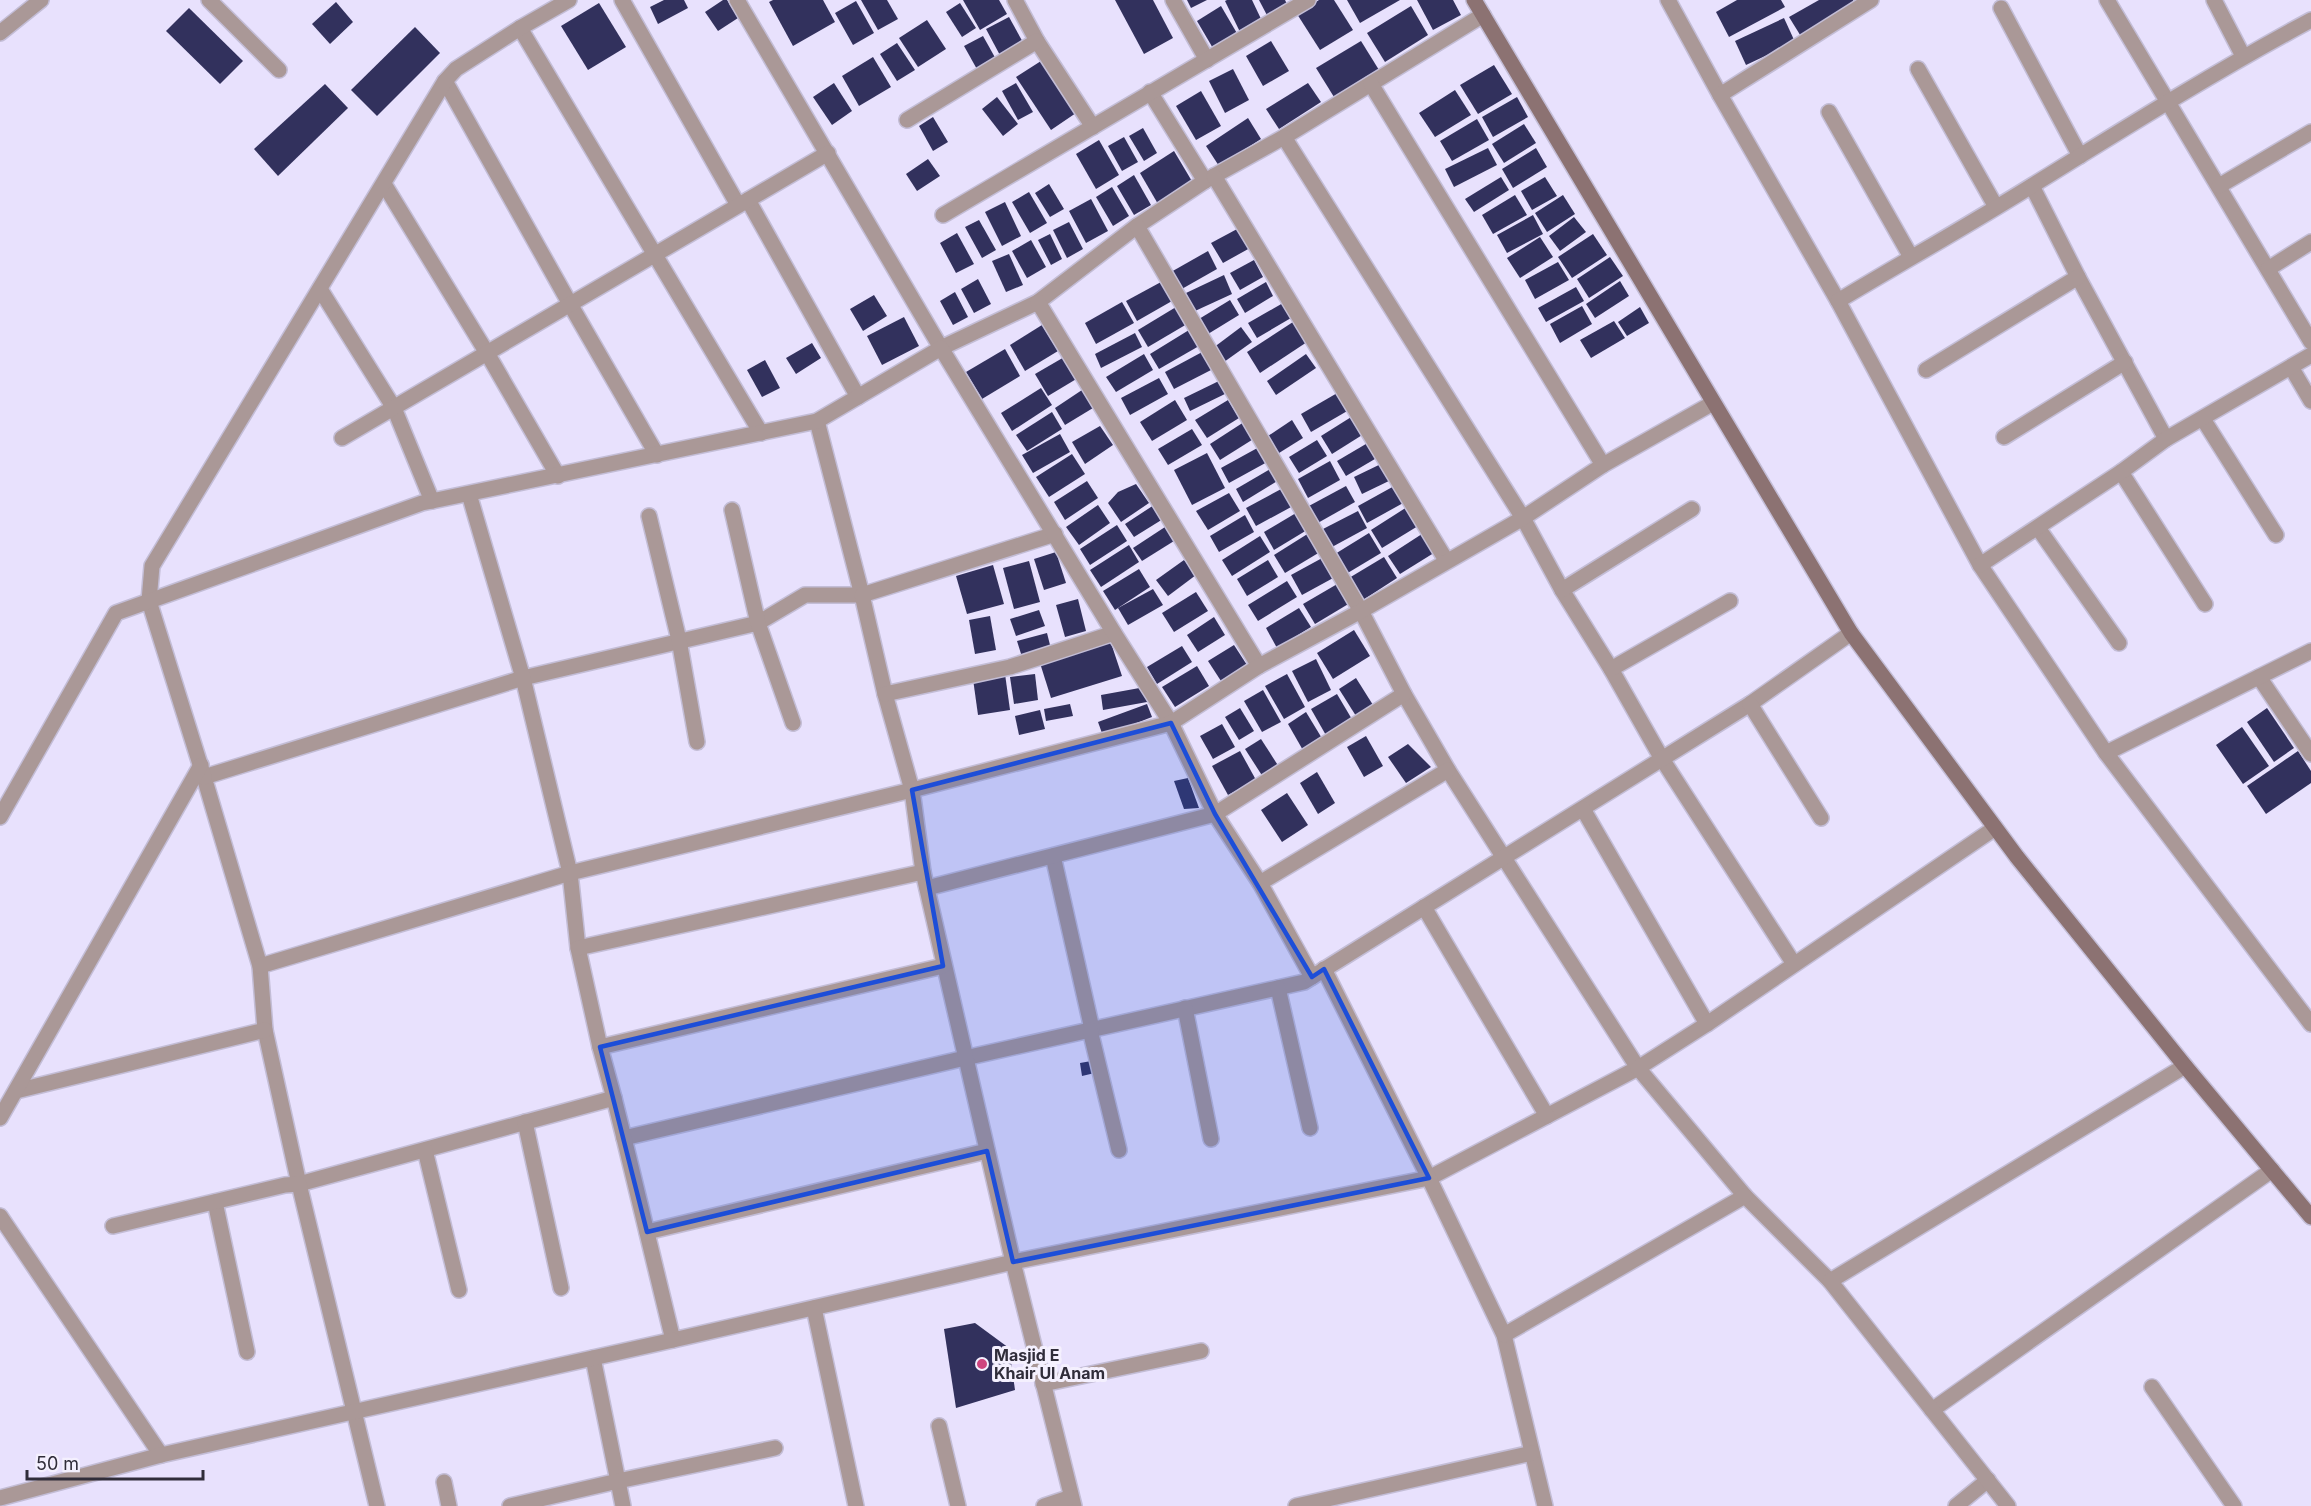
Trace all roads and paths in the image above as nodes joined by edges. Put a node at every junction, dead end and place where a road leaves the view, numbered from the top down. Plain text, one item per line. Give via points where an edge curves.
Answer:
1 (41, 0) edge
2 (209, 0) edge
3 (569, 0) edge
4 (622, 0) edge
5 (737, 0) edge
6 (1015, 0) edge
7 (1173, 0) edge
8 (1308, 0) edge
9 (1474, 0) edge
10 (1668, 0) edge
11 (1871, 0) edge
12 (2107, 0) edge
13 (2214, 0) edge
14 (2001, 8) dead end
15 (1483, 15) junction
16 (2311, 20) edge
17 (520, 28) junction
18 (0, 33) edge
19 (1037, 41) junction
20 (2243, 56) junction
21 (1207, 60) junction
22 (1918, 69) dead end
23 (279, 70) dead end
24 (446, 81) junction
25 (1371, 84) junction
26 (1150, 92) junction
27 (1720, 95) junction
28 (2168, 100) junction
29 (1829, 112) dead end
30 (907, 120) dead end
31 (1093, 126) junction
32 (2311, 132) edge
33 (1284, 137) junction
34 (828, 153) junction
35 (2080, 156) junction
36 (1209, 178) junction
37 (384, 184) junction
38 (2032, 186) junction
39 (2218, 186) junction
40 (743, 202) junction
41 (1996, 207) junction
42 (944, 215) dead end
43 (1137, 226) junction
44 (2311, 242) edge
45 (655, 255) junction
46 (1911, 257) junction
47 (2268, 269) junction
48 (2078, 277) junction
49 (320, 289) junction
50 (1838, 301) junction
51 (1038, 302) junction
52 (570, 304) junction
53 (2311, 342) edge
54 (942, 348) junction
55 (487, 353) junction
56 (2311, 355) edge
57 (2125, 362) junction
58 (2291, 367) junction
59 (1926, 370) dead end
60 (858, 397) junction
61 (2311, 401) edge
62 (1713, 403) junction
63 (394, 408) junction
64 (2203, 420) junction
65 (817, 421) junction
66 (761, 433) junction
67 (2004, 437) dead end
68 (342, 438) dead end
69 (2166, 439) junction
70 (657, 455) junction
71 (1603, 465) junction
72 (2121, 472) junction
73 (558, 476) junction
74 (469, 494) junction
75 (432, 501) junction
76 (732, 510) dead end
77 (1692, 510) dead end
78 (649, 516) dead end
79 (1522, 518) junction
80 (2038, 528) junction
81 (1055, 534) junction
82 (2276, 535) dead end
83 (1446, 561) junction
84 (1980, 565) junction
85 (1562, 590) junction
86 (862, 595) junction
87 (149, 601) junction
88 (1730, 601) dead end
89 (2205, 604) dead end
90 (1361, 610) junction
91 (758, 622) junction
92 (1114, 633) junction
93 (1851, 633) junction
94 (679, 640) junction
95 (2119, 643) dead end
96 (2311, 651) edge
97 (1259, 666) junction
98 (1611, 669) junction
99 (2259, 677) junction
100 (523, 678) junction
101 (885, 694) junction
102 (1404, 694) junction
103 (1750, 704) junction
104 (793, 723) dead end
105 (1171, 723) junction
106 (697, 742) dead end
107 (2106, 753) junction
108 (2311, 753) edge
109 (1662, 759) junction
110 (1448, 770) junction
111 (203, 771) junction
112 (912, 789) junction
113 (1583, 809) junction
114 (1215, 814) junction
115 (0, 817) edge
116 (1821, 818) dead end
117 (1995, 828) junction
118 (1053, 856) junction
119 (1502, 858) junction
120 (923, 872) junction
121 (570, 873) junction
122 (1260, 883) junction
123 (927, 888) junction
124 (1424, 907) junction
125 (578, 948) junction
126 (1794, 964) junction
127 (260, 966) junction
128 (943, 966) junction
129 (1318, 973) junction
130 (1278, 988) junction
131 (1185, 1008) junction
132 (1707, 1024) junction
133 (2311, 1024) edge
134 (265, 1030) junction
135 (1091, 1030) junction
136 (600, 1047) junction
137 (966, 1058) junction
138 (2185, 1066) junction
139 (1638, 1068) junction
140 (16, 1091) junction
141 (614, 1098) junction
142 (1546, 1116) junction
143 (0, 1118) edge
144 (525, 1122) junction
145 (1310, 1128) dead end
146 (624, 1138) junction
147 (1211, 1139) dead end
148 (425, 1150) junction
149 (1119, 1150) dead end
150 (987, 1151) junction
151 (2272, 1170) junction
152 (1428, 1178) junction
153 (299, 1184) junction
154 (1745, 1196) junction
155 (215, 1202) junction
156 (0, 1216) edge
157 (2311, 1217) edge
158 (113, 1226) dead end
159 (647, 1232) junction
160 (1013, 1262) junction
161 (1830, 1281) junction
162 (561, 1288) dead end
163 (459, 1290) dead end
164 (814, 1308) junction
165 (1504, 1335) junction
166 (673, 1340) junction
167 (1201, 1351) dead end
168 (247, 1352) dead end
169 (593, 1358) junction
170 (1044, 1384) junction
171 (2152, 1387) dead end
172 (1932, 1410) junction
173 (353, 1413) junction
174 (939, 1426) dead end
175 (775, 1448) dead end
176 (1532, 1453) junction
177 (161, 1455) junction
178 (1988, 1480) junction
179 (618, 1481) junction
180 (444, 1482) dead end
181 (0, 1498) edge
182 (1072, 1502) edge
183 (377, 1506) edge
184 (449, 1506) edge
185 (510, 1506) edge
186 (623, 1506) edge
187 (856, 1506) edge
188 (958, 1506) edge
189 (1044, 1506) edge
190 (1296, 1506) edge
191 (1545, 1506) edge
192 (1956, 1506) edge
193 (2008, 1506) edge
194 (2234, 1506) edge

1 - 18 street
2 - 23 street
3 - 17 street
4 - 40 street
5 - 34 street
6 - 19 street
7 - 21 street
8 - 21 street
9 - 15 street
10 - 27 street
11 - 27 street
12 - 28 street
13 - 20 street
14 - 35 street
15 - 25 street
15 - 62 street
16 - 20 street
17 - 24 street via 456,69
17 - 45 street
19 - 30 street
19 - 31 street
20 - 28 street
21 - 26 street
22 - 41 street
24 - 37 street
24 - 52 street
25 - 33 street
25 - 71 street
26 - 31 street
26 - 36 street
27 - 50 street
28 - 35 street
28 - 39 street
29 - 46 street
31 - 42 street
32 - 39 street
33 - 36 street
33 - 79 street
34 - 40 street
34 - 54 street
35 - 38 street
36 - 43 street
36 - 83 street
37 - 49 street
37 - 55 street
38 - 41 street
38 - 48 street
39 - 47 street
40 - 45 street
40 - 60 street
41 - 46 street
43 - 51 street
43 - 90 street
44 - 47 street
45 - 52 street
45 - 66 street
46 - 50 street
47 - 53 street
48 - 57 street
48 - 59 street
49 - 63 street
49 - 87 street via 152,566
50 - 84 street
51 - 54 street
51 - 97 street
52 - 55 street
52 - 70 street
54 - 60 street
54 - 81 street
55 - 63 street
55 - 73 street
56 - 58 street
57 - 67 street
57 - 69 street
58 - 61 street
58 - 64 street
60 - 65 street
62 - 71 street
62 - 93 street
63 - 68 street
63 - 75 street
64 - 69 street
64 - 82 street
65 - 66 street
65 - 86 street
66 - 70 street
69 - 72 street
70 - 73 street
71 - 79 street
72 - 80 street
72 - 89 street
73 - 74 street
74 - 75 street
74 - 100 street
75 - 87 street
76 - 91 street
77 - 85 street
78 - 94 street
79 - 83 street
79 - 85 street
80 - 84 street
80 - 95 street
81 - 86 street
81 - 92 street
83 - 90 street
84 - 107 street
85 - 98 street
86 - 91 street via 805,596
86 - 101 street
87 - 111 street
87 - 115 street via 116,613
88 - 98 street
90 - 97 street
90 - 102 street
91 - 94 street
91 - 104 street
92 - 101 street via 1011,667
92 - 105 street
93 - 103 street
93 - 117 street
94 - 100 street
94 - 106 street
96 - 99 street
97 - 105 street
98 - 109 street
99 - 107 street
99 - 108 street
100 - 111 street
100 - 121 street
101 - 112 street
102 - 110 street
102 - 114 street
103 - 109 street
103 - 116 street
105 - 112 street
105 - 114 street
107 - 133 street
109 - 113 street
109 - 126 street
110 - 119 street
110 - 122 street
111 - 127 street
111 - 140 street
112 - 120 street
112 - 121 street
113 - 119 street
113 - 132 street
114 - 118 street
114 - 122 street
117 - 126 street
117 - 138 street
118 - 123 street
118 - 135 street
119 - 124 street
119 - 139 street
120 - 123 street
120 - 125 street
121 - 125 street
121 - 127 street
122 - 129 street
123 - 128 street
124 - 129 street
124 - 142 street
125 - 136 street
126 - 132 street
127 - 134 street
128 - 136 street
128 - 137 street
129 - 130 street via 1304,982
129 - 152 street
130 - 131 street
130 - 145 street
131 - 135 street
131 - 147 street
132 - 139 street
134 - 140 street
134 - 153 street
135 - 137 street
135 - 149 street
136 - 141 street
137 - 146 street
137 - 150 street
138 - 151 street
138 - 161 street
139 - 142 street
139 - 154 street
140 - 143 street
141 - 144 street
141 - 146 street
142 - 152 street
144 - 148 street
144 - 162 street
146 - 159 street
148 - 153 street
148 - 163 street
150 - 159 street
150 - 160 street
151 - 157 street
151 - 172 street
152 - 160 street
152 - 165 street
153 - 155 street
153 - 173 street
154 - 161 street
154 - 165 street
155 - 158 street
155 - 168 street
156 - 177 street
159 - 166 street
160 - 164 street
160 - 170 street
161 - 172 street
164 - 166 street
164 - 187 street
165 - 176 street
166 - 169 street
167 - 170 street
169 - 173 street
169 - 179 street
170 - 182 street
171 - 194 street
172 - 178 street
173 - 177 street
173 - 183 street
174 - 188 street
175 - 179 street
176 - 190 street
176 - 191 street
177 - 181 street
178 - 192 street
178 - 193 street
179 - 185 street
179 - 186 street
180 - 184 street
182 - 189 street

